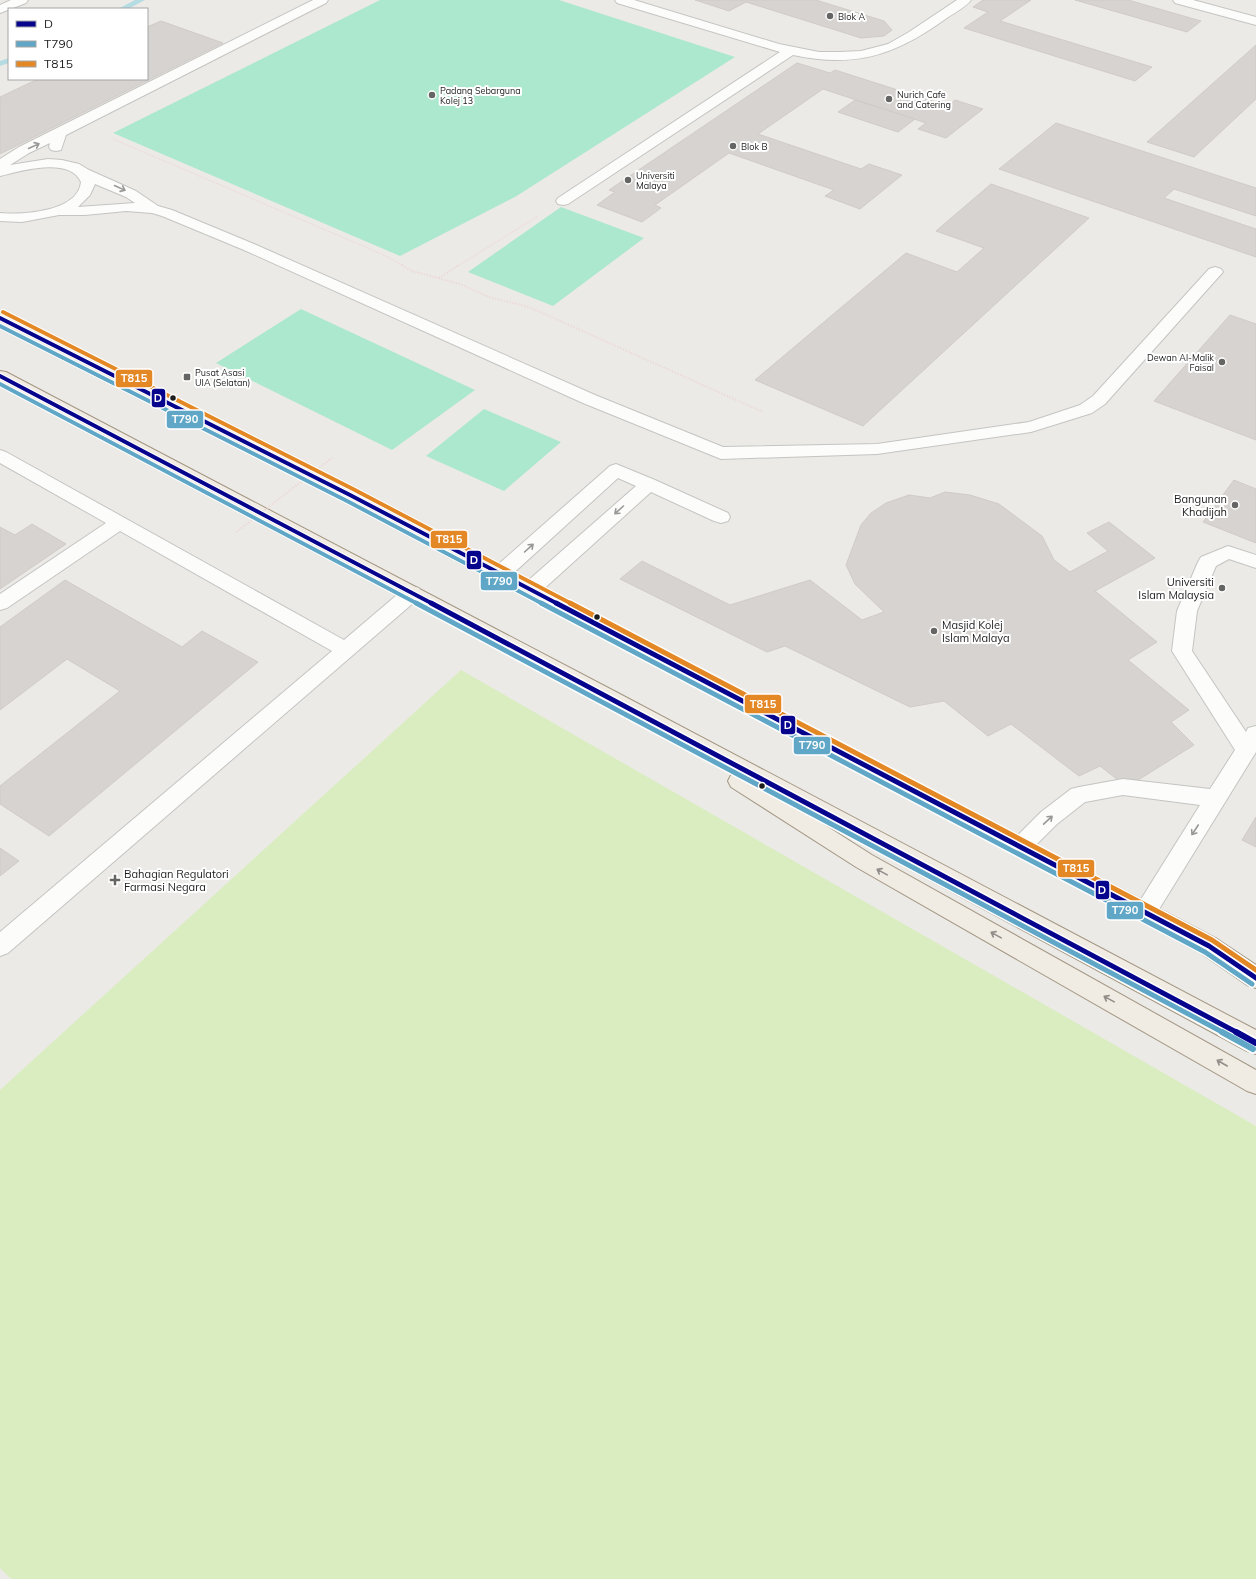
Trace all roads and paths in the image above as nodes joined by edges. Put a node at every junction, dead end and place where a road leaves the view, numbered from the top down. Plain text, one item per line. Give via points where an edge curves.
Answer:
1 (22, 0) edge
2 (322, 0) edge
3 (621, 0) edge
4 (965, 0) edge
5 (1179, 0) edge
6 (0, 9) edge
7 (1256, 21) edge
8 (791, 51) junction
9 (78, 124) junction
10 (60, 133) junction
11 (0, 165) edge
12 (65, 165) junction
13 (0, 172) edge
14 (84, 174) junction
15 (562, 201) joint
16 (153, 209) junction
17 (58, 211) junction
18 (1, 217) edge
19 (1215, 272) dead end
20 (438, 278) junction
21 (0, 318) edge
22 (0, 376) edge
23 (763, 412) dead end
24 (0, 456) edge
25 (332, 458) dead end
26 (649, 484) junction
27 (721, 517) dead end
28 (119, 523) junction
29 (236, 532) dead end
30 (1256, 562) edge
31 (500, 574) junction
32 (530, 590) junction
33 (412, 592) junction
34 (0, 603) edge
35 (345, 649) junction
36 (609, 697) junction
37 (1251, 741) edge
38 (1216, 798) junction
39 (1020, 847) junction
40 (1145, 912) junction
41 (0, 946) edge
42 (1209, 946) junction
43 (1256, 965) edge
44 (1256, 978) edge
45 (1256, 1043) edge
46 (1256, 1083) edge

1 - 6 street
2 - 9 street
3 - 8 street
4 - 8 street via 901,42 883,50 839,56
5 - 7 street
8 - 15 street
9 - 10 street
9 - 20 path via 384,255 412,270
11 -> 10 street
10 - 12 street via 54,155
12 - 13 street via 30,164
12 - 14 street
14 -> 16 street via 131,194
14 - 17 street via 88,181 82,197
15 - 20 path
16 - 17 street via 126,207
16 - 19 street via 249,247 589,400 721,453 877,449 1031,427 1086,409 1099,400
17 - 18 street via 33,217
20 - 23 path via 460,284 489,297 529,308
21 - 31 main road
22 - 33 main road
24 - 28 street
25 - 29 path, bridge
26 - 27 street
31 -> 26 street via 616,470
26 -> 32 street
28 - 34 street
28 - 35 street
30 - 37 street via 1228,552 1208,562 1187,611 1182,651
31 - 32 main road
32 - 39 main road
33 - 35 street
33 - 36 main road
35 - 41 street
36 - 45 main road
46 -> 36 main road via 864,861
37 - 38 street
39 -> 38 street via 1049,818 1079,795 1123,787
38 -> 40 street
39 - 40 main road
40 - 42 main road
42 - 43 main road
42 - 44 main road

